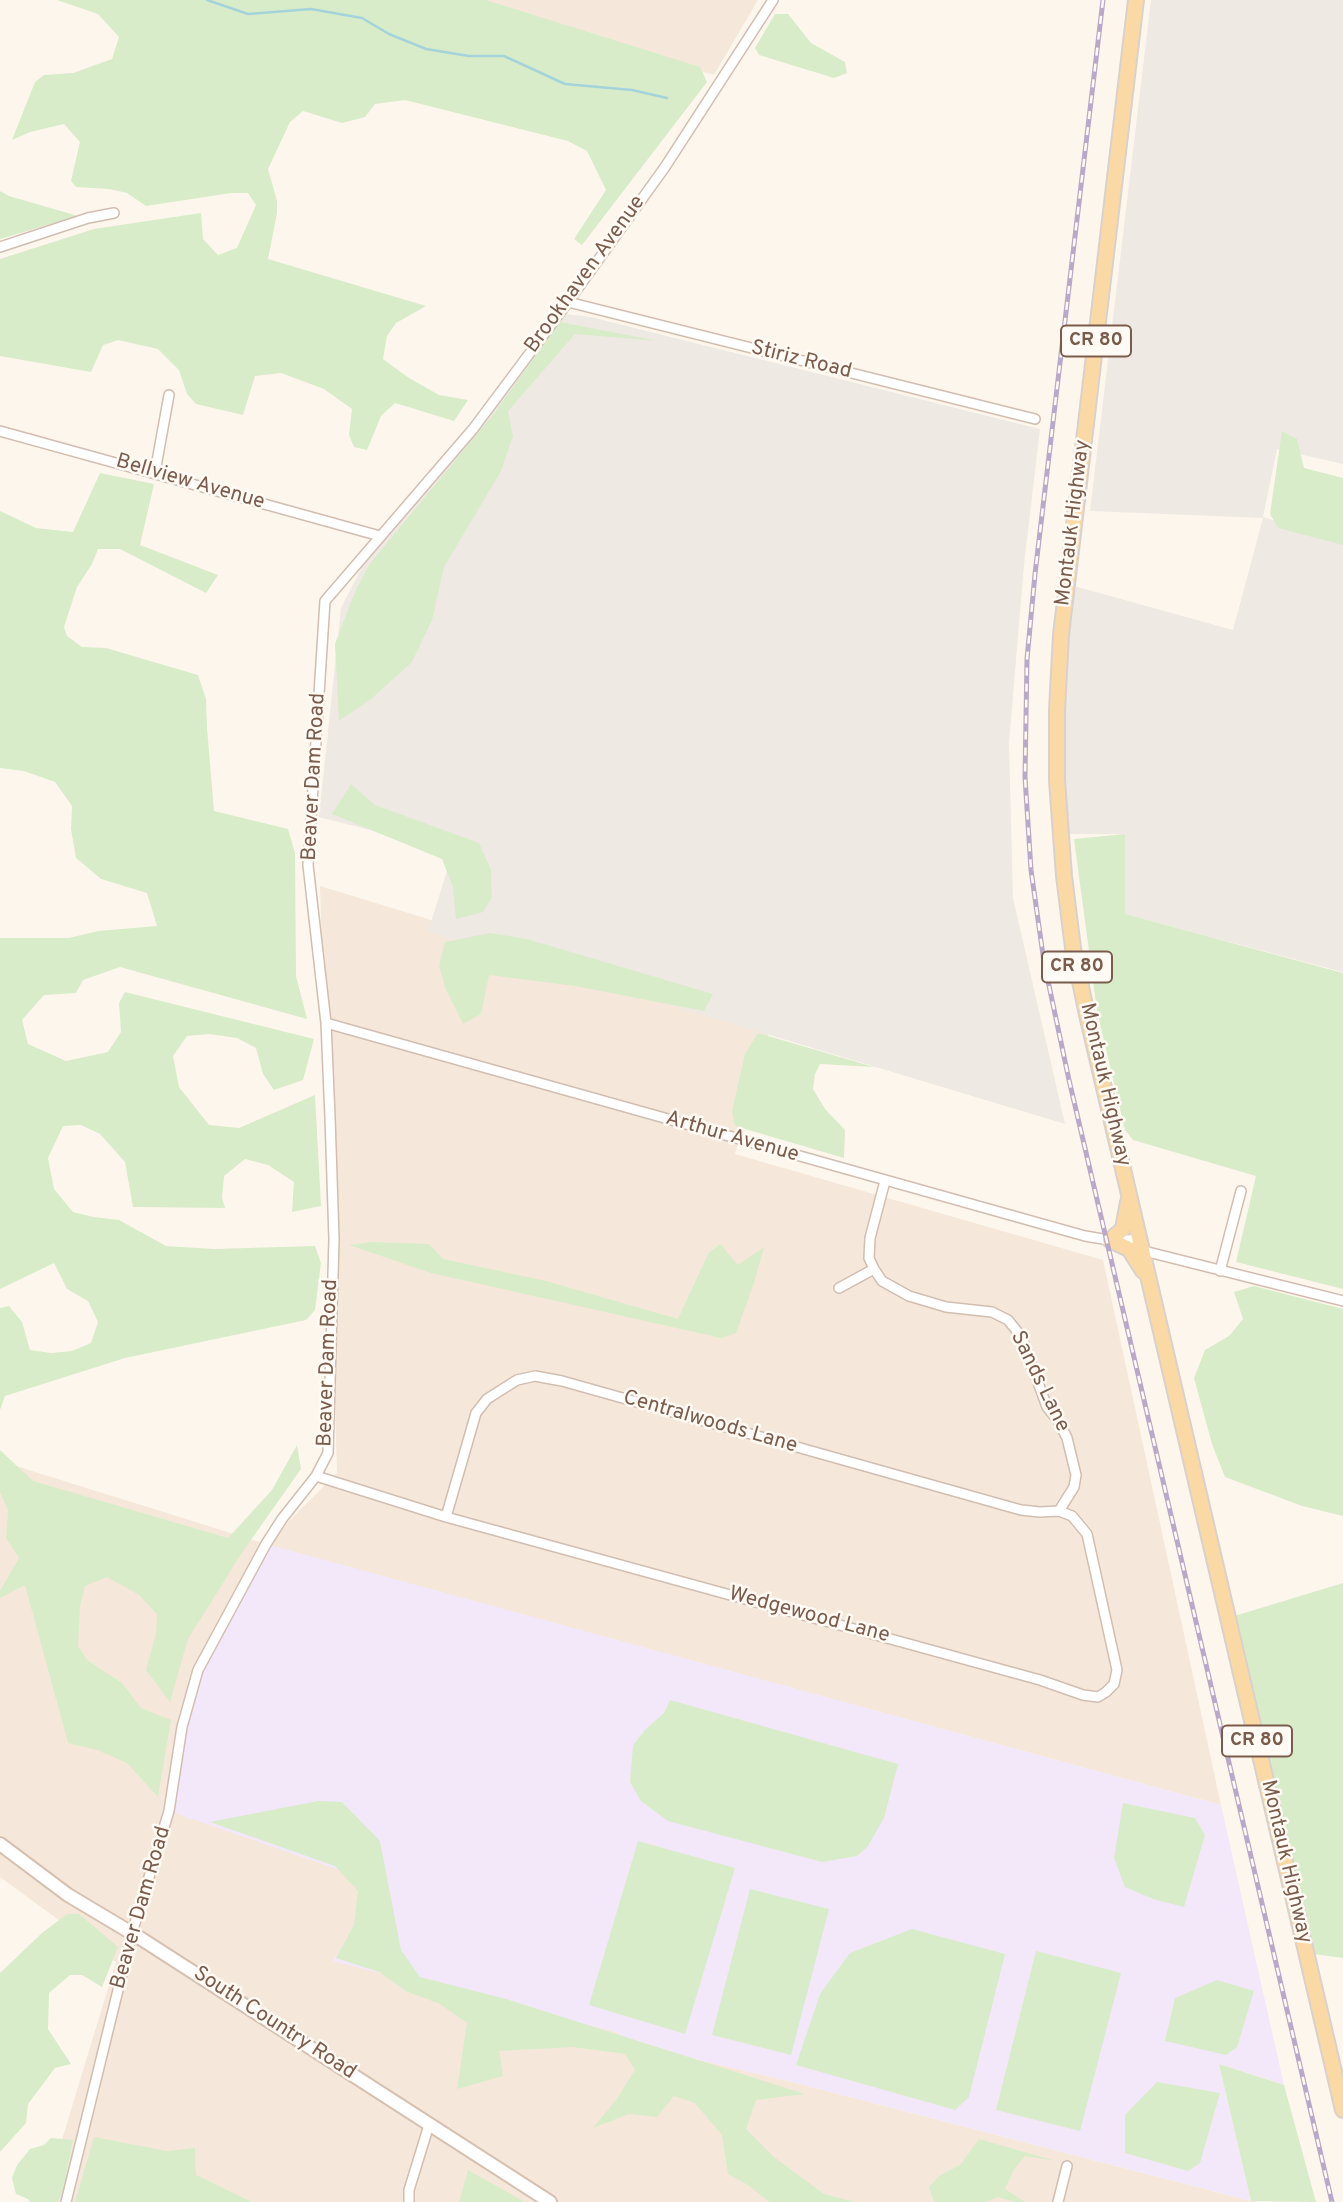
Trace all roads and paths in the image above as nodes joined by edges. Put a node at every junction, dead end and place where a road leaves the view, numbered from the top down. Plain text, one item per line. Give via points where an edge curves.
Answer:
1 (773, 0) edge
2 (1136, 0) edge
3 (114, 213) dead end
4 (0, 247) edge
5 (568, 302) junction
6 (169, 395) dead end
7 (1035, 419) dead end
8 (0, 431) edge
9 (155, 472) junction
10 (380, 536) junction
11 (326, 1023) junction
12 (885, 1181) junction
13 (1241, 1191) dead end
14 (1130, 1192) junction
15 (1110, 1240) junction
16 (1142, 1245) junction
17 (874, 1269) junction
18 (1220, 1271) junction
19 (839, 1288) dead end
20 (1153, 1291) junction
21 (1343, 1301) edge
22 (316, 1476) junction
23 (1059, 1511) junction
24 (446, 1517) junction
25 (0, 1844) edge
26 (132, 1933) junction
27 (1343, 2110) edge
28 (429, 2125) junction
29 (1067, 2166) dead end
30 (66, 2202) edge
31 (409, 2202) edge
32 (550, 2202) edge
33 (1058, 2202) edge

1 - 5 street, Brookhaven Avenue via 665,167
2 - 14 main road, Montauk Highway / CR 80 via 1063,613 1057,729 1059,824 1073,948
3 - 4 street
5 - 7 street, Stiriz Road
5 - 10 street, Brookhaven Avenue via 473,429
6 - 9 street
8 - 9 street, Bellview Avenue
9 - 10 street, Bellview Avenue
10 - 11 street, Beaver Dam Road via 326,601 308,865
11 - 12 street, Arthur Avenue
11 - 22 street, Beaver Dam Road via 334,1239 328,1453
12 - 15 street, Arthur Avenue
12 - 17 street via 870,1238 869,1258
13 - 18 street
14 - 15 main road via 1124,1225
14 - 16 main road, Montauk Highway / CR 80
15 - 16 street, Arthur Avenue
15 - 20 main road via 1132,1252
16 - 18 street, Arthur Avenue
16 - 20 main road, Montauk Highway / CR 80
17 - 19 street
17 - 23 street, Sands Lane via 882,1281 909,1296 946,1307 992,1312 1008,1320 1021,1336 1046,1407 1066,1438 1076,1475
18 - 21 street, Arthur Avenue
20 - 27 main road, Montauk Highway / CR 80
22 - 24 street, Wedgewood Lane
22 - 26 street, Beaver Dam Road via 266,1544 198,1670 182,1727 169,1811
23 - 24 street, Centralwoods Lane via 1021,1510 535,1376 501,1388 476,1413
23 - 24 street, Wedgewood Lane via 1072,1516 1087,1534 1117,1670 1114,1684 1097,1697
25 - 26 main road, South Country Road via 68,1895
26 - 28 main road, South Country Road
26 - 30 street, Beaver Dam Road
28 - 31 street
28 - 32 main road, South Country Road
29 - 33 street

